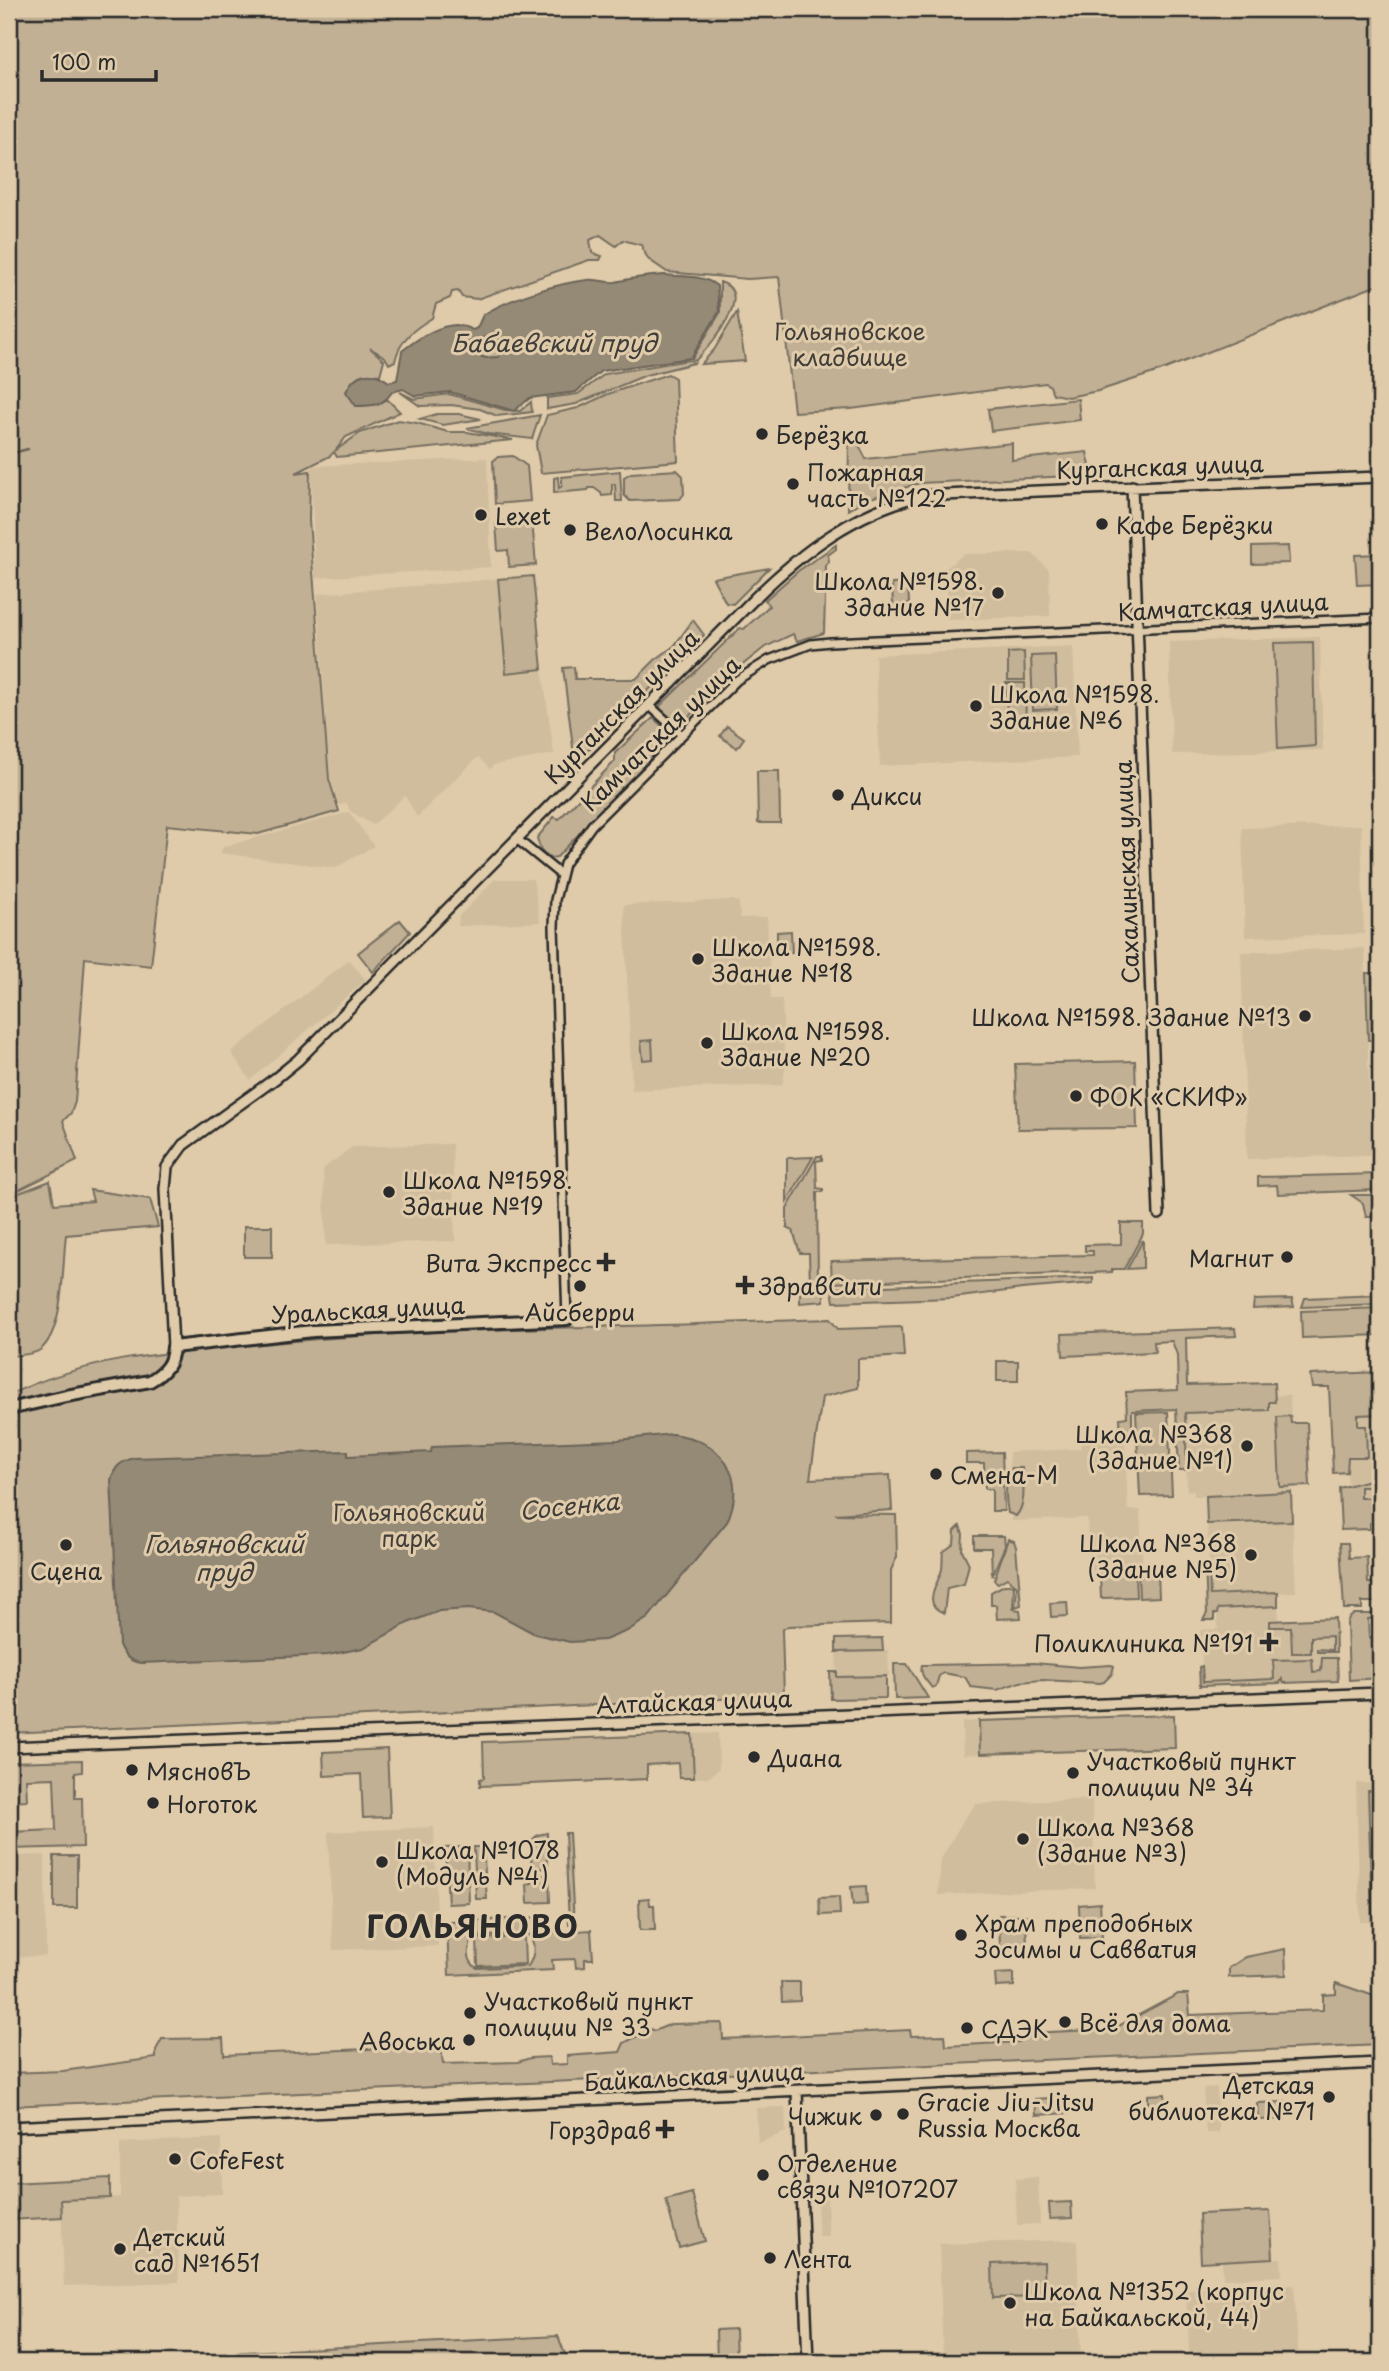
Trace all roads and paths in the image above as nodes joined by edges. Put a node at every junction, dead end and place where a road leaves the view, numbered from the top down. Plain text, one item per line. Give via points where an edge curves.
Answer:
1 (1380, 477) edge
2 (1132, 486) junction
3 (1380, 618) edge
4 (1137, 629) junction
5 (650, 706) junction
6 (682, 735) junction
7 (518, 840) junction
8 (561, 875) junction
9 (1159, 1214) dead end
10 (567, 1319) joint
11 (173, 1347) junction
12 (9, 1409) edge
13 (1380, 1693) edge
14 (9, 1747) edge
15 (1380, 2063) edge
16 (797, 2091) junction
17 (9, 2127) edge
18 (808, 2362) edge

1 - 2 street, Курганская улица
2 - 4 street, Сахалинская улица
2 - 5 street, Курганская улица via 936,494 870,512 786,566
3 - 4 street, Камчатская улица
4 - 6 street, Камчатская улица via 811,645 751,670
4 - 9 street, Сахалинская улица
5 - 6 street
5 - 7 street, Курганская улица
6 - 8 street, Камчатская улица via 592,825
7 - 8 street
7 - 11 street, Курганская улица via 298,1059 191,1138 171,1159 165,1191
8 - 10 street, Камчатская улица via 554,927
10 - 11 main road, Уральская улица via 313,1331
11 - 12 main road via 172,1359 150,1381
13 - 14 street, Алтайская улица
15 - 16 street, Байкальская улица
16 - 17 street, Байкальская улица
16 - 18 street

